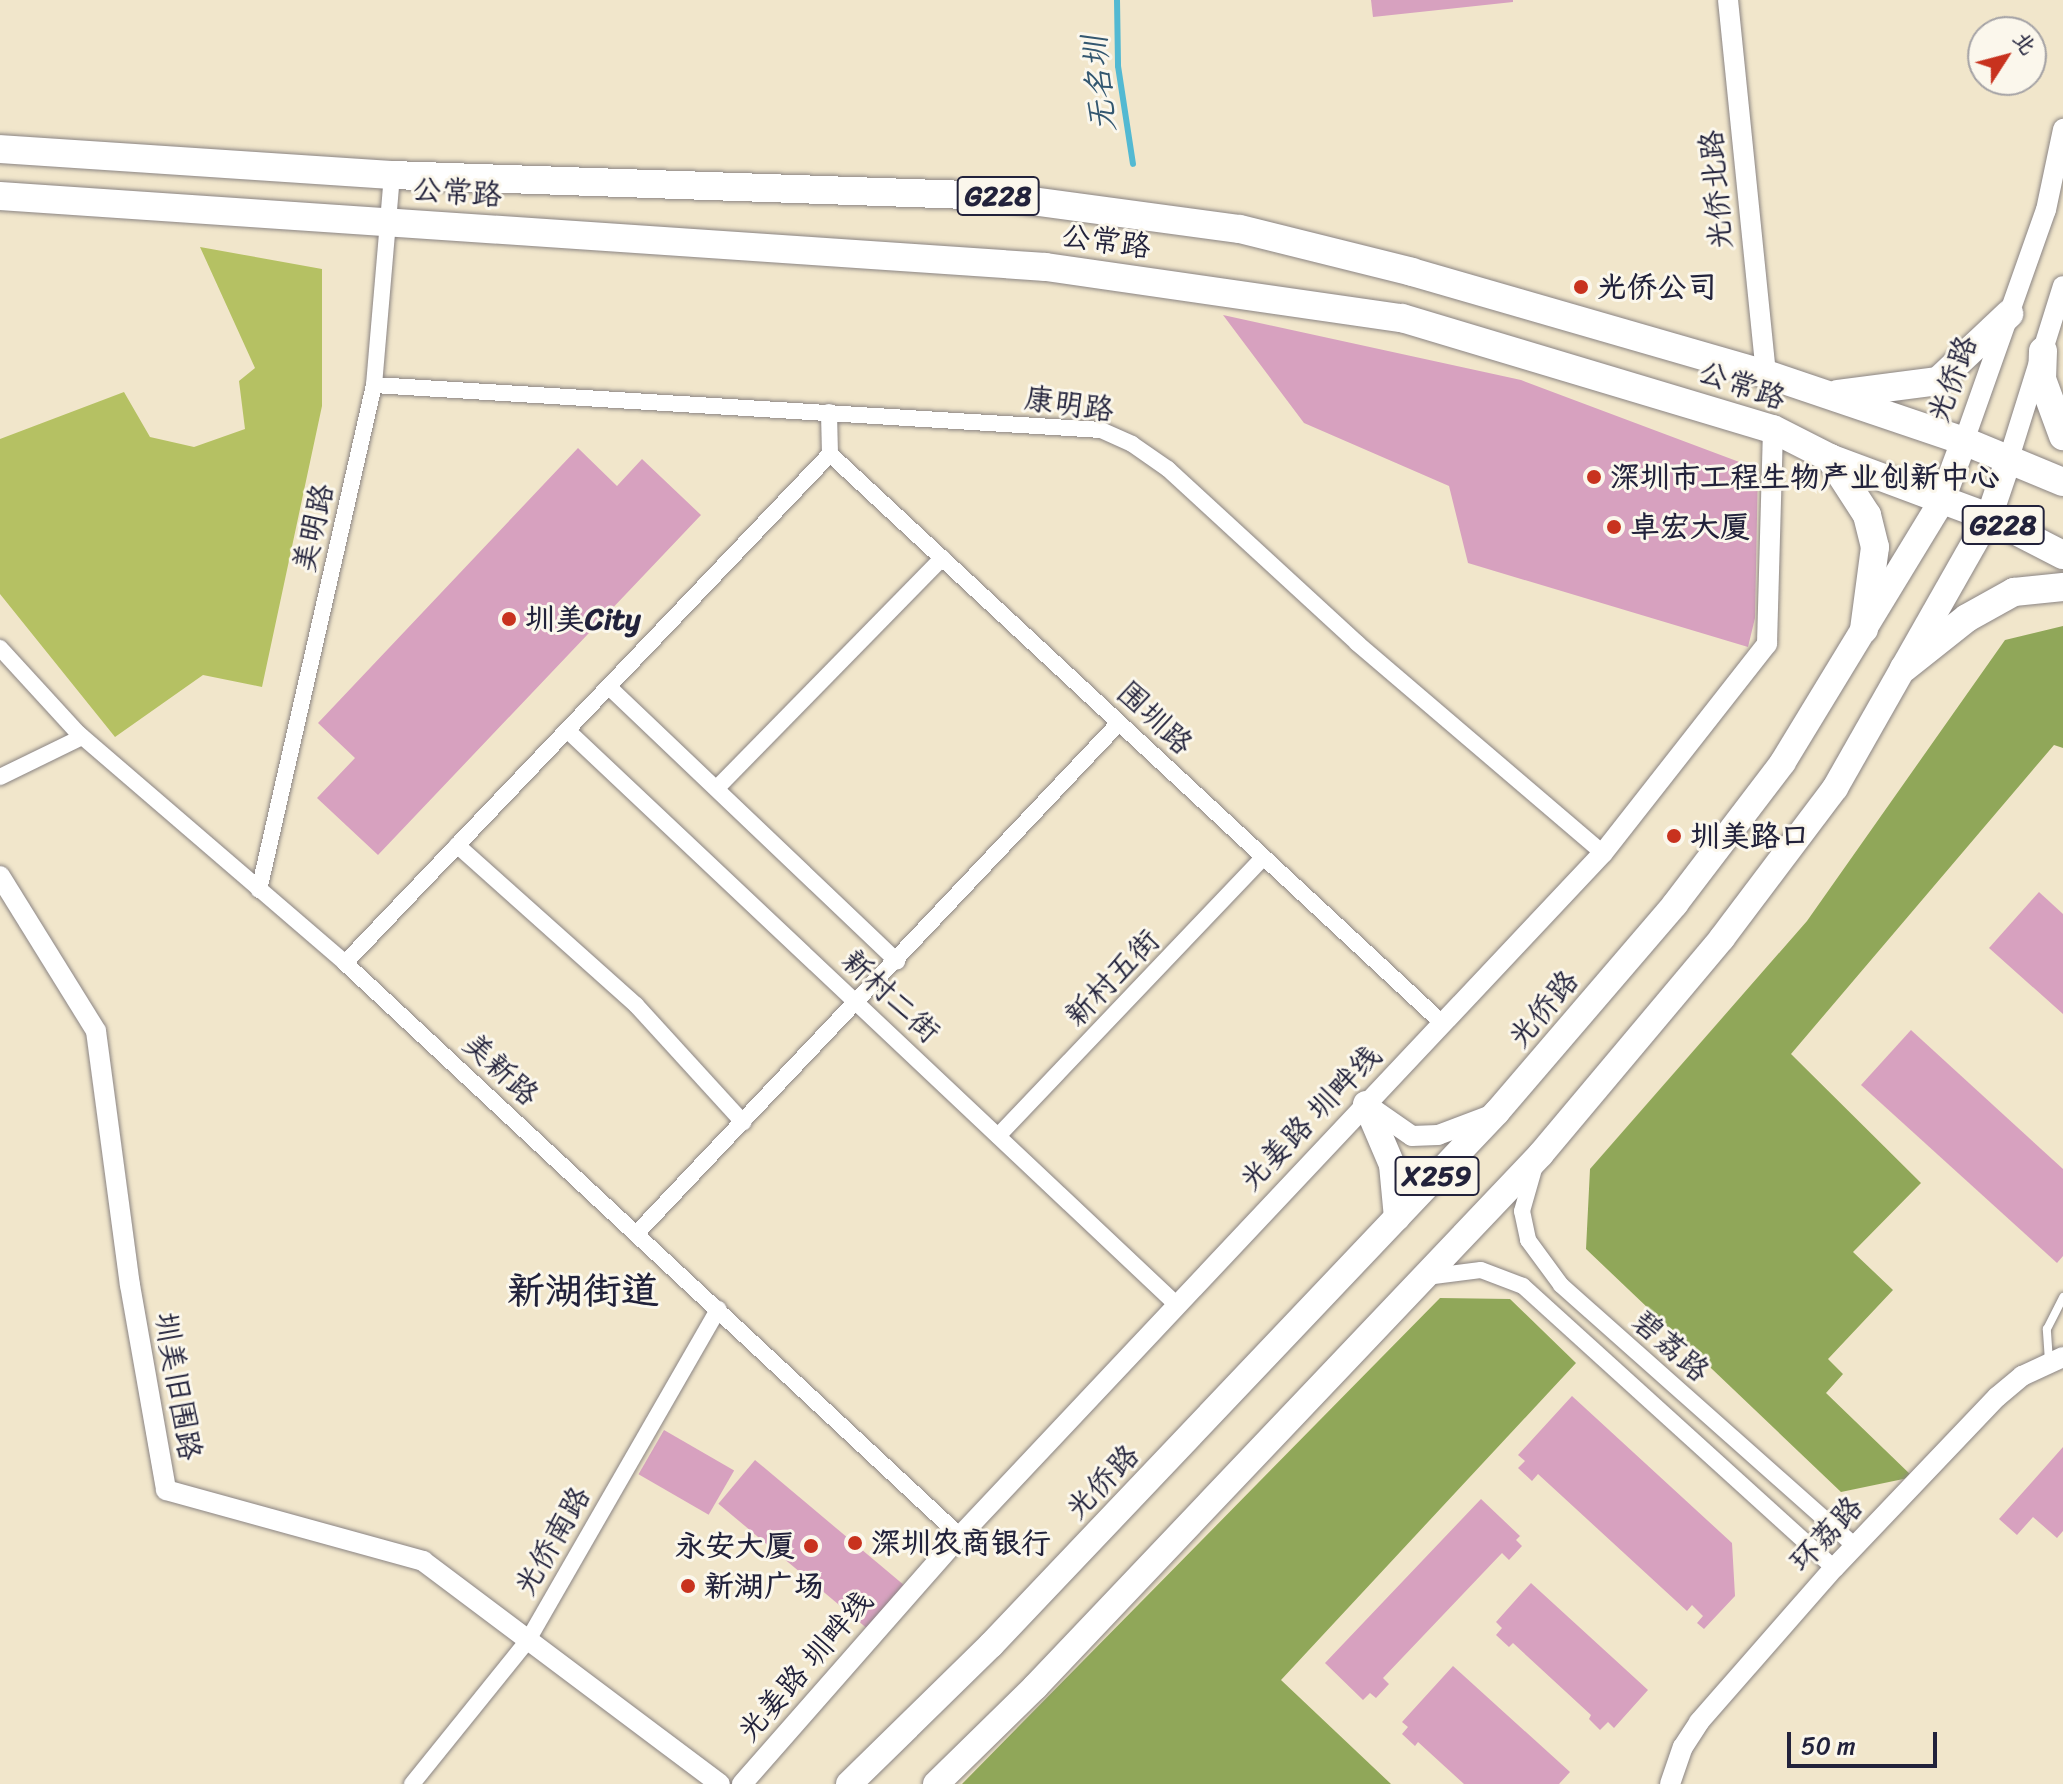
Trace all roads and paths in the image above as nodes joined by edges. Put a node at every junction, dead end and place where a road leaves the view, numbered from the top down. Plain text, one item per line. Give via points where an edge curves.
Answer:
1 (1728, 0) edge
2 (2063, 129) edge
3 (0, 149) edge
4 (392, 175) junction
5 (0, 196) edge
6 (388, 222) junction
7 (2063, 286) edge
8 (2009, 314) junction
9 (2043, 351) junction
10 (1766, 374) junction
11 (374, 385) junction
12 (1831, 395) junction
13 (829, 412) junction
14 (1773, 429) junction
15 (2063, 436) edge
16 (1964, 441) junction
17 (830, 454) junction
18 (1830, 458) junction
19 (2009, 458) junction
20 (2063, 482) edge
21 (1942, 500) junction
22 (1989, 517) junction
23 (2063, 555) edge
24 (942, 558) junction
25 (2063, 587) edge
26 (1864, 629) junction
27 (0, 648) edge
28 (1904, 668) junction
29 (609, 687) junction
30 (1119, 723) junction
31 (567, 730) junction
32 (82, 737) junction
33 (0, 777) edge
34 (717, 788) junction
35 (457, 845) junction
36 (1603, 853) junction
37 (1264, 857) junction
38 (0, 876) edge
39 (259, 890) junction
40 (897, 961) junction
41 (345, 963) junction
42 (857, 1002) junction
43 (1442, 1023) junction
44 (1366, 1104) junction
45 (1497, 1112) junction
46 (743, 1122) junction
47 (998, 1136) junction
48 (1541, 1154) junction
49 (1397, 1218) junction
50 (637, 1233) junction
51 (1424, 1277) junction
52 (2063, 1297) edge
53 (1176, 1304) junction
54 (718, 1309) junction
55 (2056, 1359) edge
56 (960, 1536) junction
57 (1855, 1546) junction
58 (1834, 1568) junction
59 (528, 1640) junction
60 (412, 1784) edge
61 (720, 1784) edge
62 (742, 1784) edge
63 (849, 1784) edge
64 (936, 1784) edge
65 (1670, 1784) edge

1 - 10 street, 光侨北路
2 - 8 street, 光侨路 via 2046,210
3 - 4 highway, 公常路 / G228
4 - 6 street, 美明路
4 - 10 highway, 公常路 / G228 via 995,196 1240,229 1412,272
5 - 6 highway, 公常路 / G228
6 - 11 street, 美明路
6 - 14 highway, 公常路 / G228 via 1046,267 1236,293 1402,318
7 - 9 street
8 - 12 highway via 1938,381
8 - 16 street, 光侨路
9 - 15 highway via 2042,379
9 - 19 street
10 - 12 highway, 公常路 / G228
11 - 13 street, 康明路
11 - 39 street, 美明路
12 - 16 highway, 公常路 / G228
13 - 17 street
13 - 36 street, 康明路 via 1076,427 1132,444 1168,469 1357,643
14 - 18 highway, 公常路 / G228
14 - 36 street, 光姜路 圳畔线 via 1767,644
16 - 19 highway, 公常路 / G228
16 - 21 main road, 光侨路 / X259
17 - 24 street, 围圳路
17 - 29 street
18 - 21 highway, 公常路 / G228
18 - 26 highway via 1867,515 1875,547
19 - 20 highway, 公常路 / G228
19 - 22 main road, X259
21 - 22 highway, 公常路 / G228
21 - 26 main road, 光侨路 / X259
22 - 23 highway, 公常路 / G228
22 - 28 main road, X259
24 - 30 street, 围圳路
24 - 34 street
25 - 28 highway via 2014,592 1967,618
26 - 45 main road, 光侨路 / X259 via 1733,831
27 - 32 street, 美新路
28 - 48 main road, X259 via 1835,788 1776,871
29 - 31 street
29 - 34 street
30 - 37 street, 围圳路
30 - 40 street
31 - 35 street
31 - 42 street, 新村二街
32 - 33 street
32 - 39 street, 美新路
34 - 40 street
35 - 41 street
35 - 46 street via 636,1005
36 - 43 street, 光姜路 圳畔线
37 - 43 street, 围圳路
37 - 47 street, 新村五街
38 - 59 street, 圳美旧围路 via 96,1031 130,1285 166,1490 423,1561
39 - 41 street, 美新路
40 - 42 street
41 - 50 street, 美新路
42 - 46 street
42 - 47 street, 新村二街
43 - 44 street, 光姜路 圳畔线
44 - 45 street via 1412,1136 1438,1135
44 - 49 main road via 1392,1165
44 - 53 street, 光姜路 圳畔线
45 - 49 main road, 光侨路 / X259
46 - 50 street
47 - 53 street, 新村二街
48 - 51 main road, X259
48 - 57 street, 碧荔路 via 1522,1211 1534,1253 1561,1285
49 - 63 main road, 光侨路 / X259 via 991,1645
50 - 54 street, 美新路
51 - 58 street, 碧荔路 via 1481,1270 1523,1286
51 - 64 main road, X259
52 - 55 lane via 2047,1329
53 - 56 street, 光姜路 圳畔线
54 - 56 street, 美新路
54 - 59 street, 光侨南路
55 - 57 street, 环荔路 via 1997,1397
56 - 62 street, 光姜路 圳畔线
57 - 58 street, 环荔路
58 - 65 street, 环荔路 via 1699,1722
59 - 60 street, 光侨南路
59 - 61 street, 圳美旧围路

